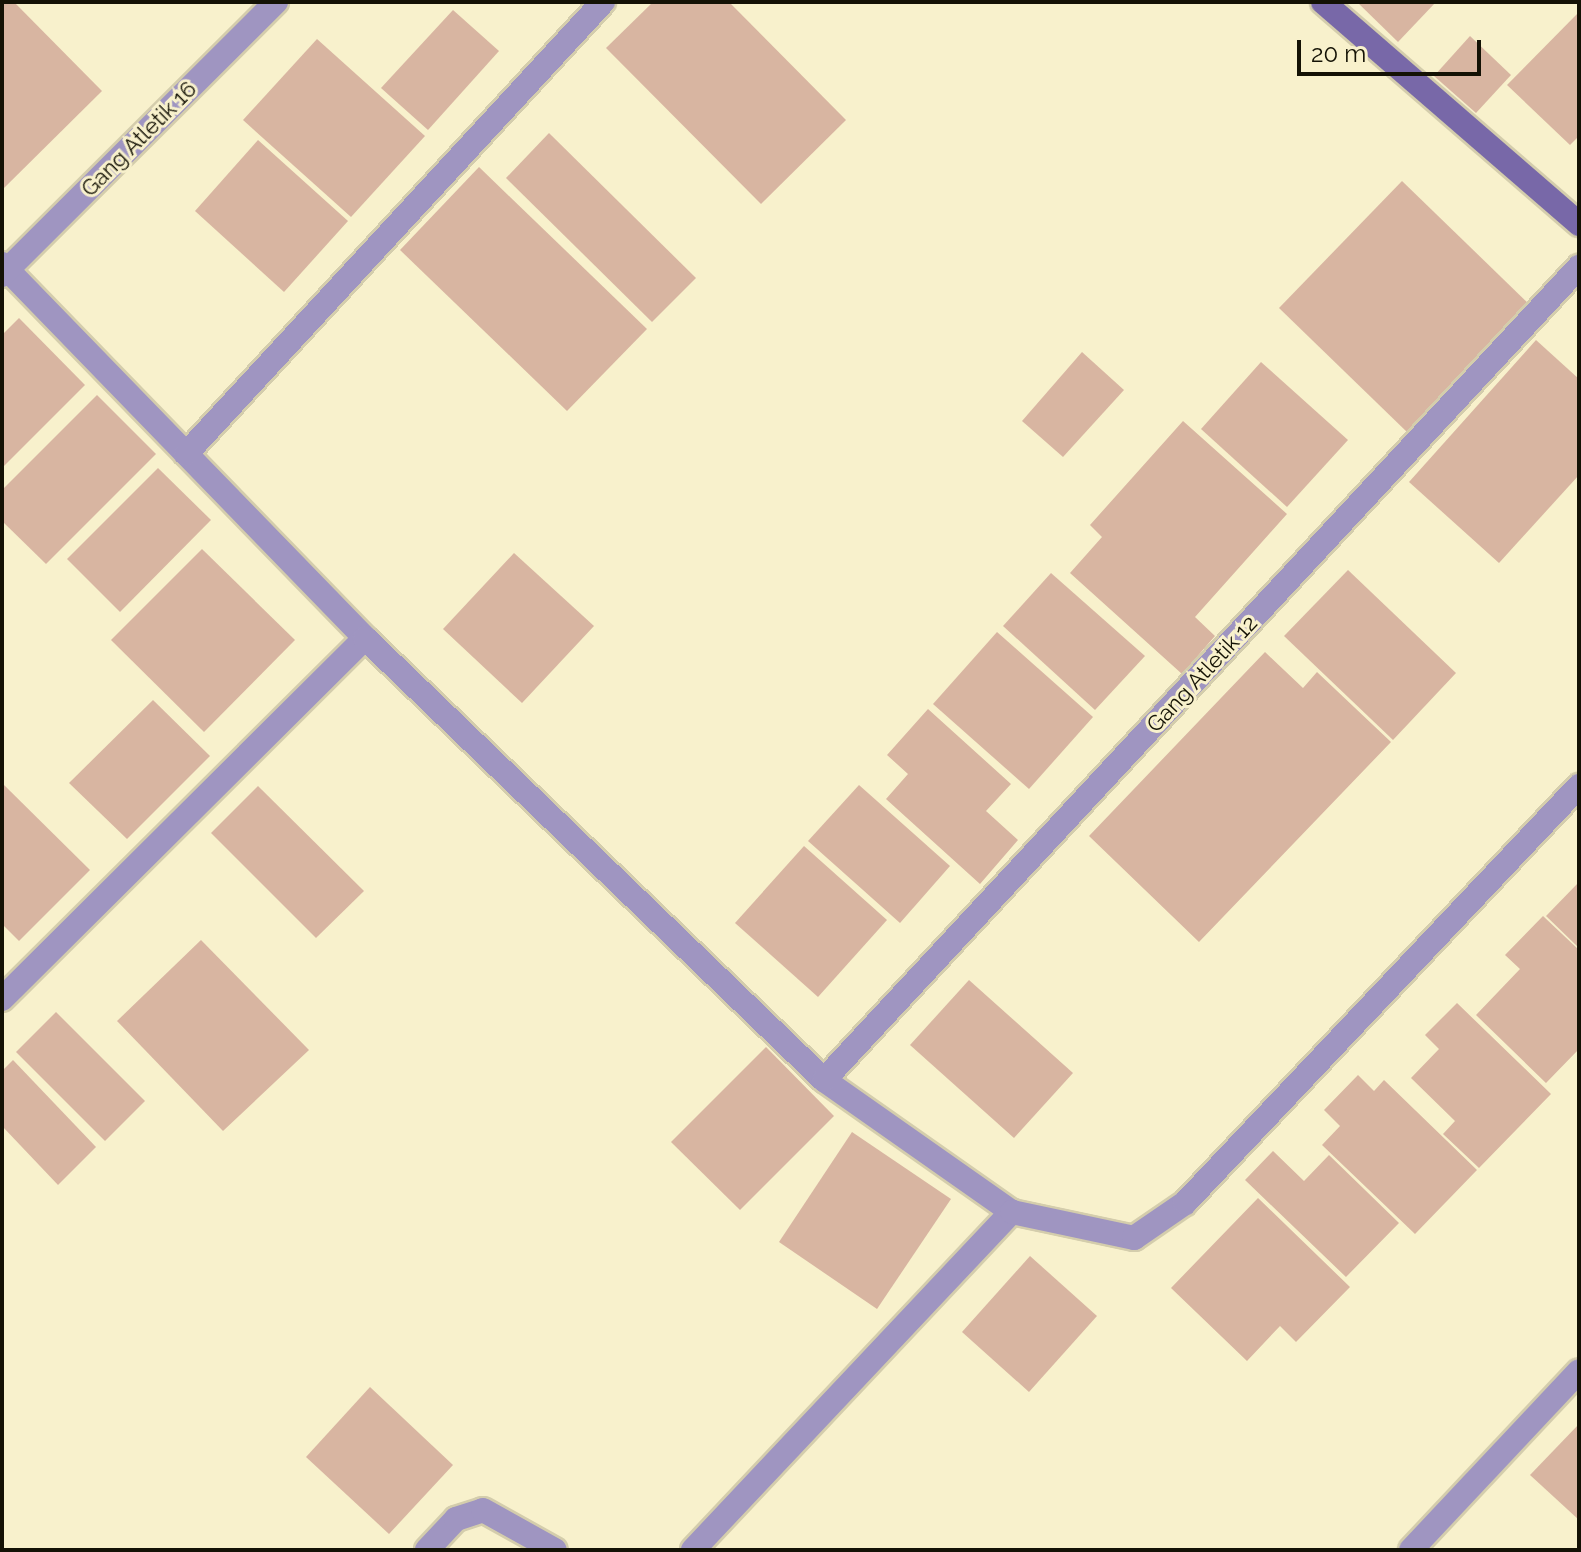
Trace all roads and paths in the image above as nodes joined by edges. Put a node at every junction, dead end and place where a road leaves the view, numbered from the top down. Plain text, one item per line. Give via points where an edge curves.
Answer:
1 (276, 2) edge
2 (603, 2) edge
3 (1323, 2) edge
4 (1579, 224) edge
5 (1579, 267) edge
6 (4, 269) edge
7 (186, 454) junction
8 (365, 638) junction
9 (1579, 786) edge
10 (2, 999) edge
11 (824, 1080) junction
12 (1012, 1212) junction
13 (1579, 1371) edge
14 (427, 1550) edge
15 (555, 1550) edge
16 (693, 1550) edge
17 (1411, 1550) edge

1 - 6 street, Gang Atletik 16
2 - 7 street
3 - 4 street
5 - 11 street, Gang Atletik 12
6 - 7 street
7 - 8 street
8 - 10 street
8 - 11 street
9 - 12 street via 1185,1203 1134,1238
11 - 12 street
12 - 16 street
13 - 17 street
14 - 15 street via 456,1519 483,1510

